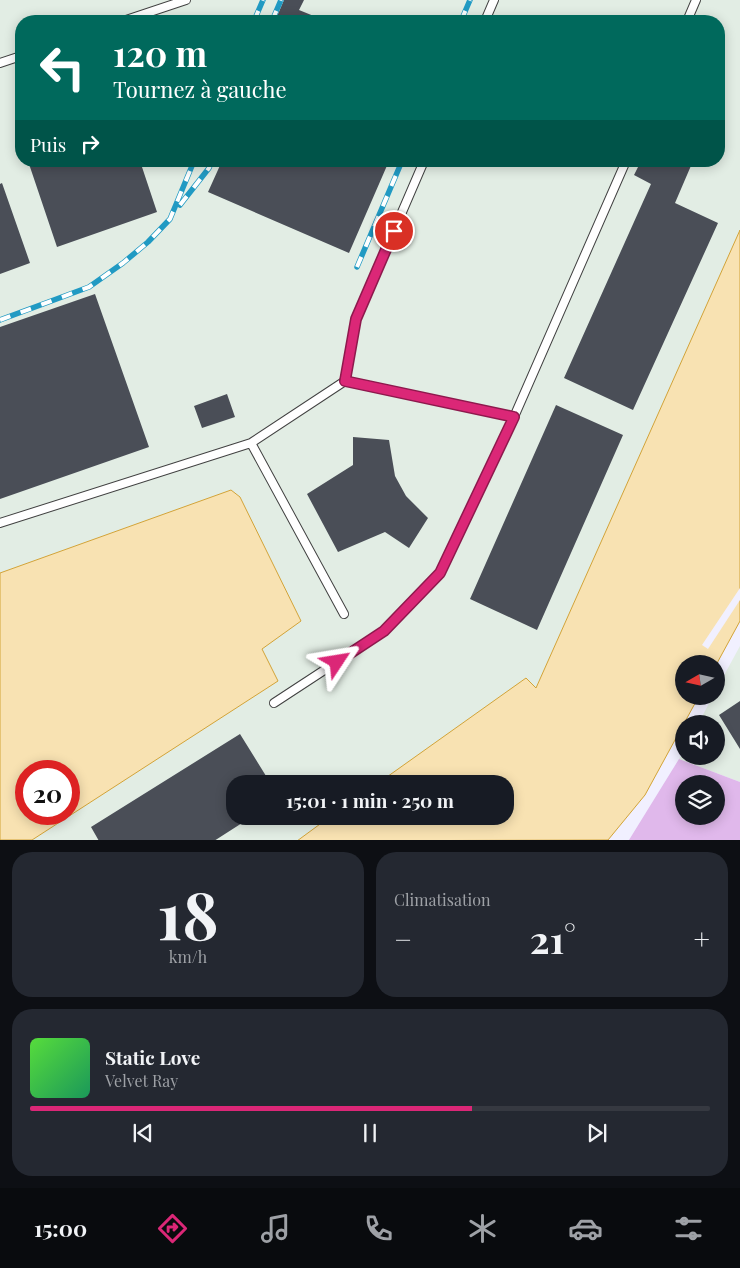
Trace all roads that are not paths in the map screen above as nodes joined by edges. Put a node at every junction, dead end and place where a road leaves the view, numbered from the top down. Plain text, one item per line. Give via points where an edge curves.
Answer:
1 (186, 0) edge
2 (494, 0) edge
3 (696, 0) edge
4 (141, 15) edge
5 (488, 15) edge
6 (690, 15) edge
7 (15, 58) edge
8 (0, 63) edge
9 (421, 167) edge
10 (623, 167) edge
11 (345, 381) junction
12 (514, 417) junction
13 (251, 443) junction
14 (0, 523) edge
15 (344, 614) dead end
16 (274, 703) dead end

1 - 4 lane
2 - 5 lane
3 - 6 lane
7 - 8 lane
9 - 11 lane via 356,319
10 - 12 lane
11 - 12 lane
11 - 13 lane
12 - 16 lane via 440,573 384,631
13 - 14 lane
13 - 15 lane

